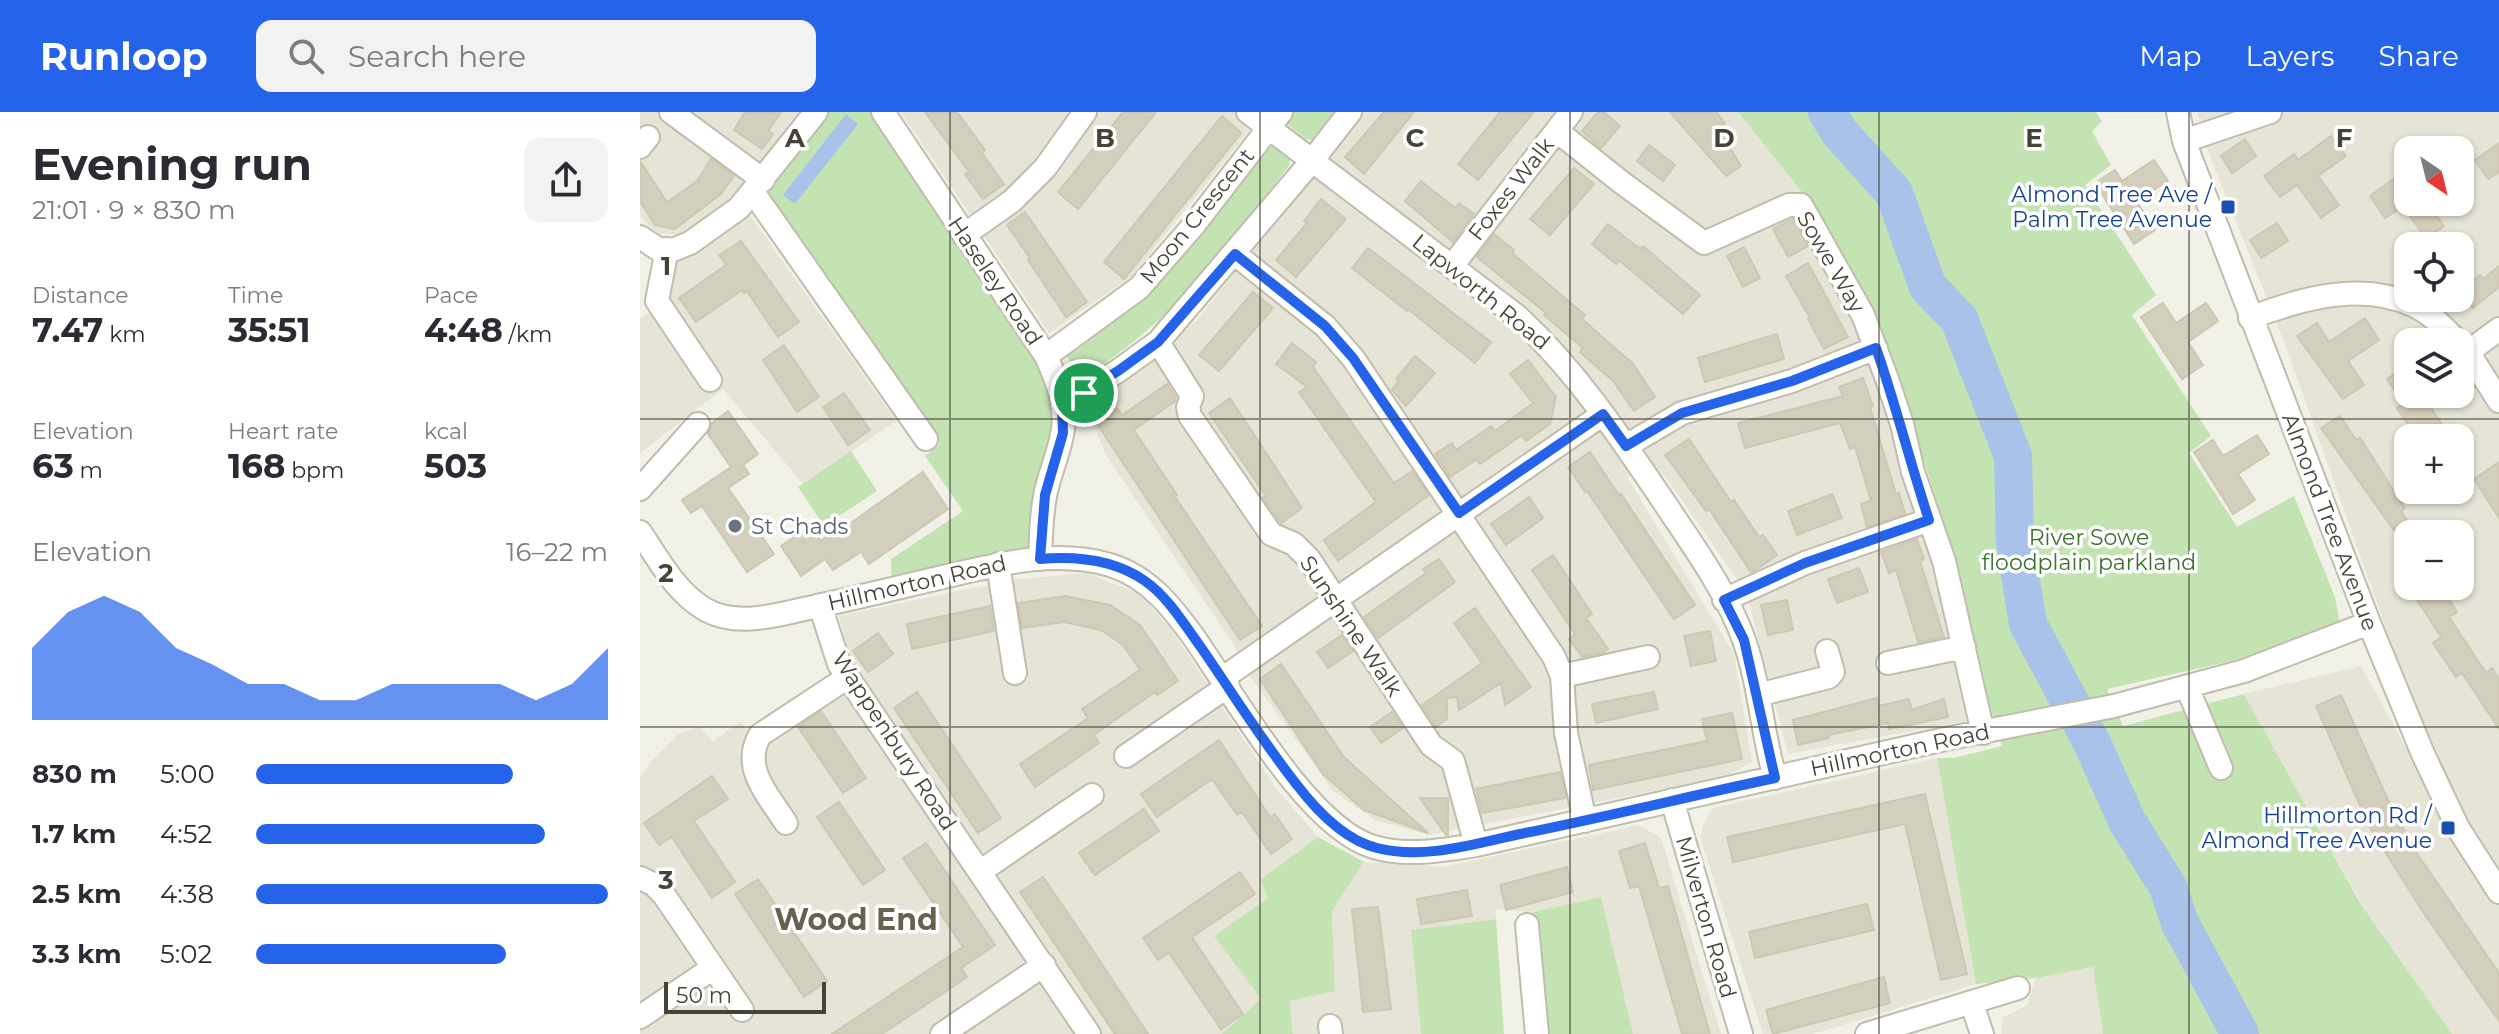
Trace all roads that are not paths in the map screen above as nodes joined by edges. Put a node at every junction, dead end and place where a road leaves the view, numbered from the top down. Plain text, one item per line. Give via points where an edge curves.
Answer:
1 (671, 112) edge
2 (816, 112) edge
3 (883, 112) edge
4 (1085, 112) edge
5 (1248, 112) edge
6 (1350, 112) edge
7 (1571, 112) edge
8 (2178, 112) edge
9 (2270, 112) edge
10 (1274, 120) edge
11 (1557, 131) junction
12 (2184, 141) junction
13 (1311, 162) junction
14 (758, 186) junction
15 (964, 235) junction
16 (640, 237) edge
17 (667, 249) junction
18 (1235, 254) junction
19 (1452, 266) junction
20 (2250, 318) junction
21 (2444, 328) edge
22 (2499, 329) edge
23 (2474, 340) edge
24 (1158, 342) junction
25 (1876, 348) junction
26 (1046, 356) junction
27 (2474, 364) edge
28 (710, 380) dead end
29 (2499, 401) edge
30 (1062, 405) junction
31 (1603, 414) junction
32 (698, 424) dead end
33 (926, 439) dead end
34 (1626, 446) junction
35 (640, 489) edge
36 (1459, 513) junction
37 (1929, 520) junction
38 (640, 532) edge
39 (1040, 559) junction
40 (998, 564) junction
41 (1335, 600) junction
42 (1724, 600) junction
43 (820, 605) junction
44 (2369, 623) junction
45 (1964, 647) junction
46 (1827, 651) dead end
47 (1648, 657) dead end
48 (1888, 663) dead end
49 (1015, 673) dead end
50 (1562, 676) junction
51 (848, 677) junction
52 (1225, 682) junction
53 (2187, 687) junction
54 (1758, 695) junction
55 (1983, 733) junction
56 (1126, 756) dead end
57 (2221, 768) dead end
58 (1775, 778) junction
59 (1092, 795) dead end
60 (1672, 800) junction
61 (1585, 821) junction
62 (786, 823) dead end
63 (1476, 845) junction
64 (981, 871) junction
65 (640, 878) edge
66 (2499, 892) edge
67 (1527, 925) dead end
68 (1044, 965) junction
69 (713, 968) junction
70 (2018, 988) dead end
71 (1972, 1004) junction
72 (742, 1010) dead end
73 (640, 1017) edge
74 (942, 1034) edge
75 (1089, 1034) edge
76 (1537, 1034) edge
77 (1741, 1034) edge
78 (1867, 1034) edge
79 (1982, 1034) edge

1 - 14 street
2 - 14 street
3 - 15 street, Haseley Road
4 - 15 street via 1045,168 1012,201
5 - 10 street, Lapworth Road
6 - 13 street
7 - 11 street, Foxes Walk
8 - 12 street, Almond Tree Avenue
9 - 12 street
10 - 13 street, Lapworth Road
10 - 26 street, Moon Crescent via 1139,288
11 - 19 street, Foxes Walk
11 - 25 street, Sowe Way via 1704,243 1789,205 1801,205
12 - 20 street, Almond Tree Avenue
13 - 18 street
13 - 19 street, Lapworth Road
14 - 17 street via 739,208 690,243
14 - 33 street
15 - 26 street, Haseley Road
16 - 17 street
17 - 28 street via 657,301
18 - 24 street
18 - 36 street via 1325,326 1353,358
19 - 31 street, Lapworth Road via 1546,342
20 - 21 street via 2312,298 2348,293 2386,295 2416,306
20 - 44 street, Almond Tree Avenue
22 - 23 street
24 - 30 street
24 - 41 street, Sunshine Walk via 1192,396 1190,416 1256,515 1271,534 1294,544 1309,559
25 - 34 street via 1792,381 1682,413
25 - 37 street, Sowe Way
26 - 30 street, Haseley Road
27 - 29 street
30 - 39 street, Haseley Road via 1063,433 1045,495
31 - 34 street, Lapworth Road
31 - 36 street
32 - 35 street
34 - 42 street, Lapworth Road
36 - 41 street
36 - 50 street
37 - 42 street via 1805,563
37 - 45 street, Sowe Way
38 - 43 street, Hillmorton Road via 688,598 709,611 737,619 759,618
39 - 40 street, Hillmorton Road
39 - 52 street, Hillmorton Road via 1094,561 1145,581
40 - 43 street, Hillmorton Road
40 - 49 street
41 - 52 street
41 - 63 street, Sunshine Walk via 1431,745 1453,761
42 - 54 street, Lapworth Road via 1744,640
43 - 51 street, Wappenbury Road via 832,647
44 - 53 street, Hillmorton Road
44 - 66 street, Almond Tree Avenue via 2458,828
45 - 48 street
45 - 55 street, Sowe Way
46 - 54 street via 1833,672 1829,677
47 - 50 street
50 - 61 street via 1566,733
51 - 62 street via 760,735 753,747 753,771
51 - 64 street, Wappenbury Road
52 - 56 street
52 - 63 street, Hillmorton Road via 1304,795 1358,842 1423,853
53 - 55 street, Hillmorton Road
53 - 57 street
54 - 58 street, Lapworth Road
55 - 58 street, Hillmorton Road
58 - 60 street, Hillmorton Road
59 - 64 street
60 - 61 street, Hillmorton Road
60 - 77 street, Milverton Road
61 - 63 street, Hillmorton Road
64 - 68 street, Wappenbury Road
65 - 69 street via 664,895
67 - 76 street
68 - 74 street
68 - 75 street, Wappenbury Road
69 - 72 street
69 - 73 street
70 - 71 street
71 - 78 street
71 - 79 street

